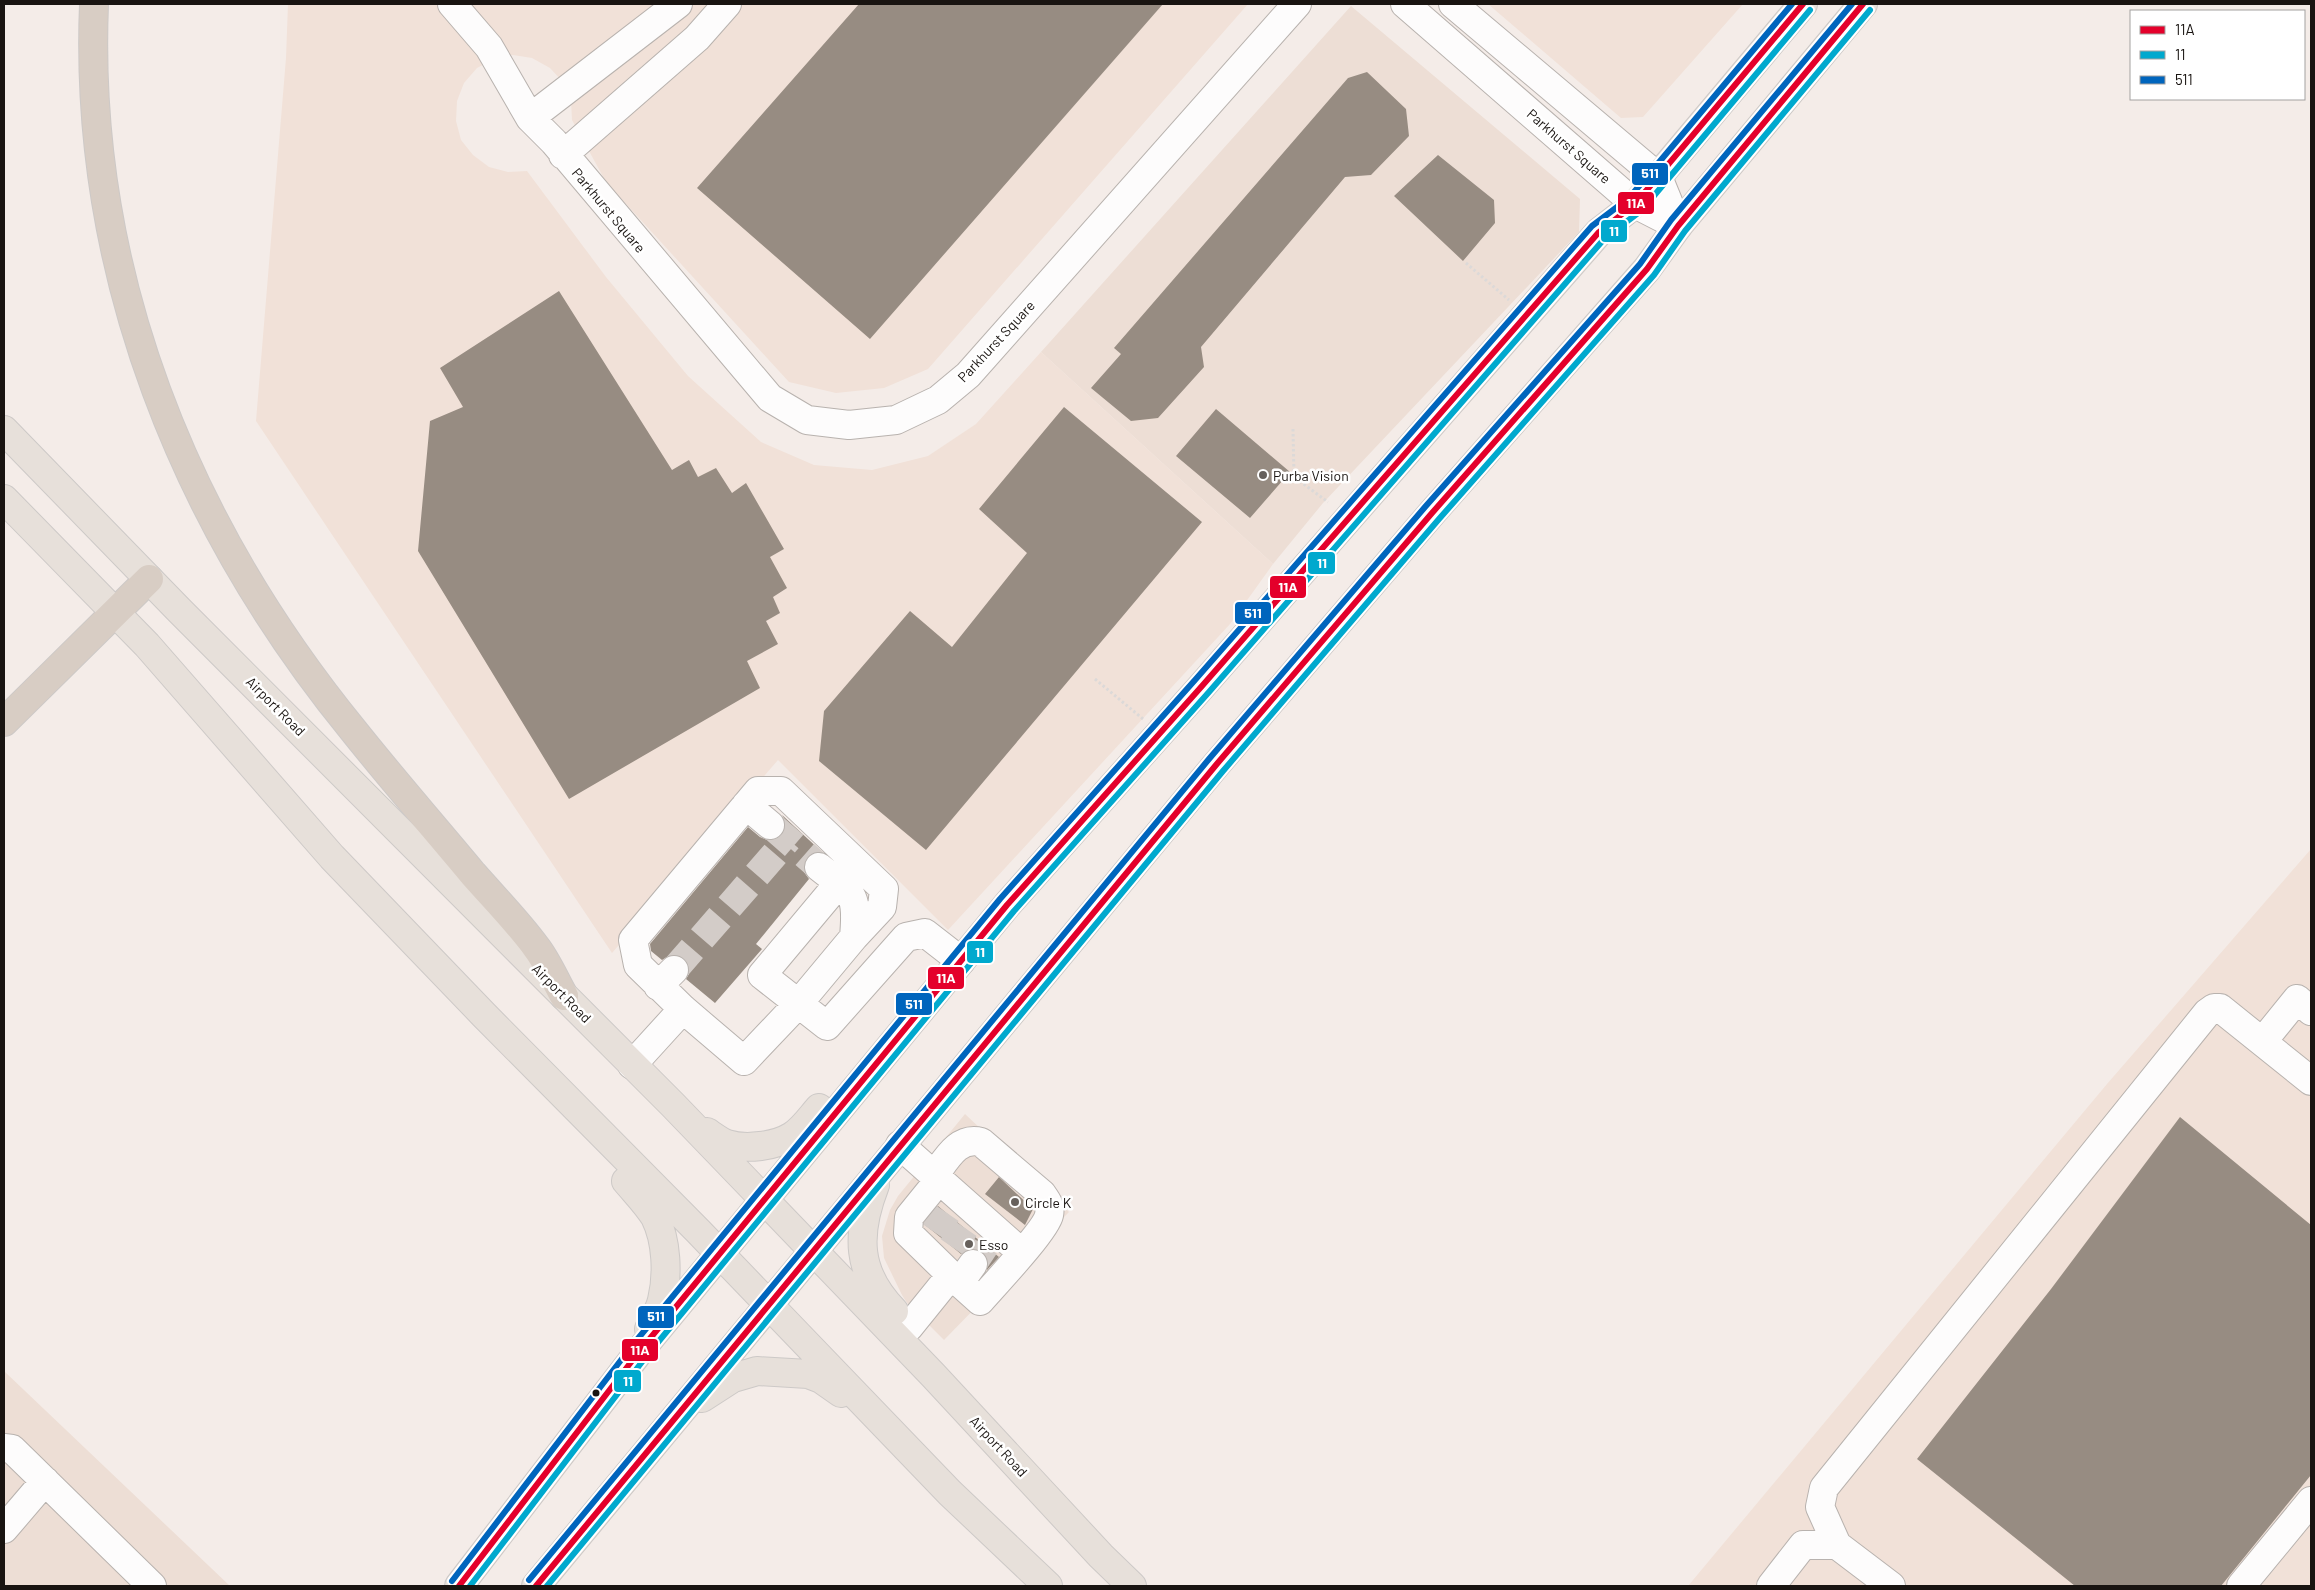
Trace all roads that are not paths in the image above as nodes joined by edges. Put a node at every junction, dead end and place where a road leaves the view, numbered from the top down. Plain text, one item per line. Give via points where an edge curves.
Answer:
1 (94, 4) edge
2 (452, 4) edge
3 (678, 4) edge
4 (727, 4) edge
5 (1296, 4) edge
6 (1406, 4) edge
7 (1453, 4) edge
8 (1803, 4) edge
9 (1863, 4) edge
10 (530, 118) junction
11 (563, 155) junction
12 (1658, 177) junction
13 (1635, 204) junction
14 (1678, 226) junction
15 (4, 430) edge
16 (4, 499) edge
17 (149, 579) junction
18 (115, 613) junction
19 (4, 722) edge
20 (746, 805) junction
21 (770, 825) tunnel mouth
22 (854, 937) junction
23 (961, 961) junction
24 (564, 996) junction
25 (799, 1003) junction
26 (683, 1009) junction
27 (2311, 1010) edge
28 (2262, 1042) junction
29 (632, 1065) junction
30 (866, 1076) junction
31 (2311, 1081) edge
32 (561, 1093) junction
33 (673, 1105) junction
34 (893, 1154) junction
35 (765, 1200) junction
36 (955, 1233) junction
37 (813, 1250) junction
38 (1022, 1253) junction
39 (720, 1254) junction
40 (768, 1304) junction
41 (909, 1327) junction
42 (638, 1353) junction
43 (933, 1375) junction
44 (680, 1412) junction
45 (876, 1417) junction
46 (4, 1448) edge
47 (45, 1482) junction
48 (2311, 1501) edge
49 (4, 1530) edge
50 (1837, 1545) junction
51 (152, 1586) edge
52 (458, 1586) edge
53 (536, 1586) edge
54 (1048, 1586) edge
55 (1132, 1586) edge
56 (1771, 1586) edge
57 (1891, 1586) edge
58 (2241, 1586) edge

1 - 24 highway via 95,98 104,196 153,383 203,501 232,558 303,667 389,774 538,948
2 - 10 street, Parkhurst Square via 489,47
3 - 10 street
4 - 11 street via 697,38
5 - 11 street, Parkhurst Square via 968,375 938,400 896,420 849,425 807,420 770,398
6 - 13 street, Parkhurst Square
7 - 12 street
8 - 12 main road
9 - 14 main road
10 - 11 street, Parkhurst Square
12 - 13 main road
12 - 14 street
13 - 14 street, Parkhurst Square
13 - 23 main road via 1600,232
14 - 34 main road via 1647,269 1228,750
15 - 17 main road, Airport Road
16 - 18 main road
17 - 18 highway
17 - 24 main road, Airport Road
18 - 19 highway
18 - 32 main road via 147,644 332,857
20 - 21 street
20 - 22 street via 758,791 781,791 884,888 882,907
20 - 26 street via 634,940 638,964 666,978
22 - 25 street
22 - 25 street via 856,911 852,894 829,875 762,975
23 - 25 street via 925,933 906,937 827,1026
23 - 30 main road
24 - 29 main road, Airport Road
25 - 26 street via 744,1061
26 - 29 street
27 - 28 street via 2297,999
28 - 31 street
28 - 50 street via 2220,1008 2207,1013 1824,1488 1820,1507
29 - 33 main road, Airport Road
30 - 33 main road via 837,1087 802,1128 791,1136 768,1144 740,1147 726,1144
30 - 35 main road
32 - 39 main road
32 - 42 main road via 572,1126 642,1199 664,1240 662,1302
33 - 35 main road, Airport Road
34 - 36 street
34 - 37 main road
34 - 41 main road via 875,1185 864,1219 864,1256 868,1278
35 - 37 main road, Airport Road
35 - 39 main road
36 - 38 street
36 - 38 street via 980,1301
36 - 38 street via 955,1149 965,1141 981,1142 1048,1202 1049,1217 1045,1225
36 - 41 street
37 - 40 main road
37 - 43 main road, Airport Road
39 - 40 main road
39 - 42 main road
40 - 44 main road
40 - 45 main road
41 - 43 main road via 921,1339
42 - 52 main road
43 - 55 main road, Airport Road
44 - 45 main road via 733,1378 757,1371 782,1371 821,1379
44 - 53 main road
45 - 54 main road
46 - 47 street via 12,1449
47 - 49 street
47 - 51 street
48 - 58 street
50 - 56 street via 1803,1545
50 - 57 street

